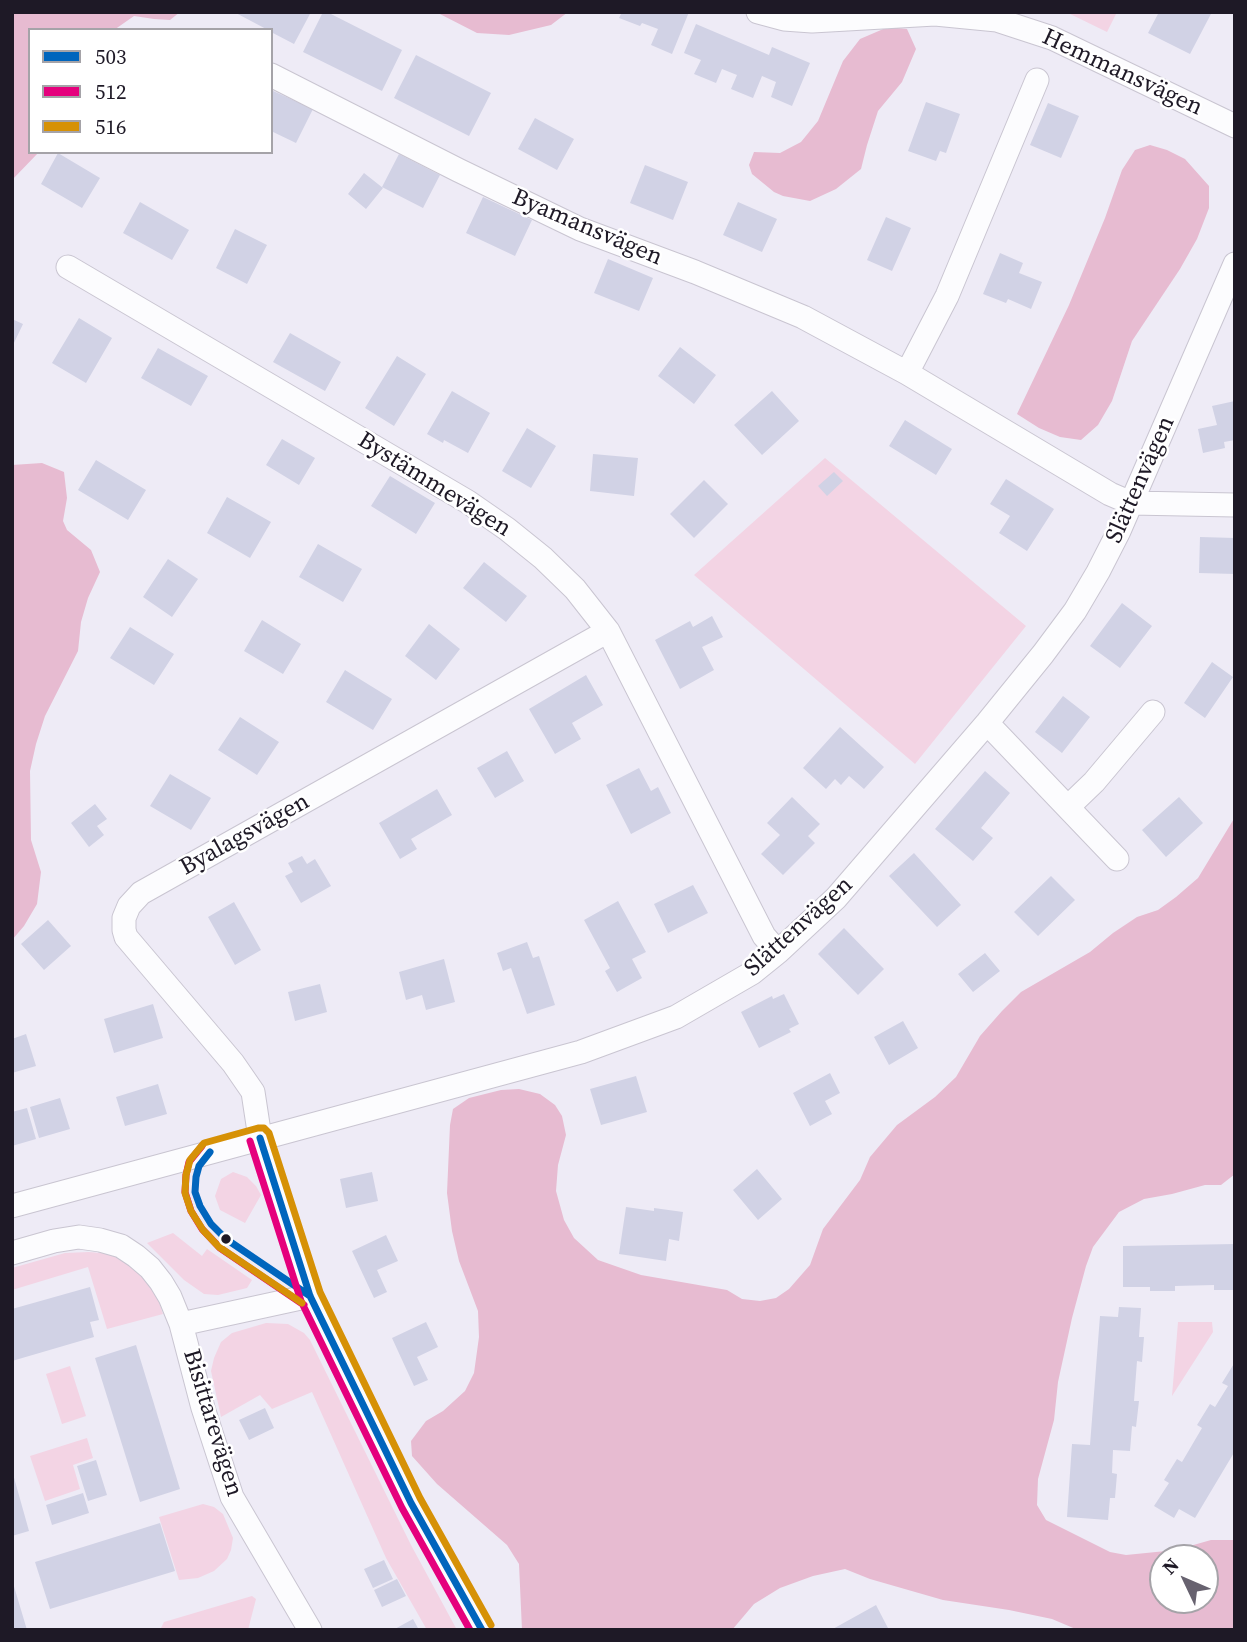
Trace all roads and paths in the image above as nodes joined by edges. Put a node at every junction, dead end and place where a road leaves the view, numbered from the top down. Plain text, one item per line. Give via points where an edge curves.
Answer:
1 (758, 12) edge
2 (273, 76) edge
3 (1037, 80) dead end
4 (1235, 126) edge
5 (1235, 264) edge
6 (68, 267) dead end
7 (907, 373) junction
8 (1131, 503) junction
9 (1235, 505) edge
10 (608, 631) junction
11 (1153, 712) dead end
12 (987, 723) junction
13 (1068, 807) junction
14 (1117, 859) dead end
15 (778, 952) junction
16 (260, 1138) junction
17 (12, 1206) edge
18 (12, 1254) edge
19 (310, 1296) junction
20 (181, 1324) junction
21 (310, 1630) edge
22 (482, 1630) edge

1 - 4 street, Hemmansvägen via 812,21 935,14 998,20 1052,38
2 - 7 street, Byamansvägen via 580,229 803,317
3 - 7 street via 947,296
5 - 8 street, Slättenvägen
6 - 10 street, Bystämmevägen via 468,502 543,558
7 - 8 street, Byamansvägen
8 - 9 street
8 - 12 street, Slättenvägen via 1075,611
10 - 15 street, Bystämmevägen via 764,936
10 - 16 street, Byalagsvägen via 153,886 129,906 124,918 126,937 246,1080 253,1092
11 - 13 street
12 - 13 street
12 - 15 street, Slättenvägen via 836,898
13 - 14 street
15 - 16 street, Slättenvägen via 752,973 676,1017 581,1052
16 - 17 street, Slättenvägen
16 - 19 street, Byalagsvägen
18 - 20 street, Bisittarevägen via 79,1237 121,1246 161,1282
19 - 20 street, Bisittarevägen
19 - 22 street, Byalagsvägen via 411,1503
20 - 21 street, Bisittarevägen via 232,1497

